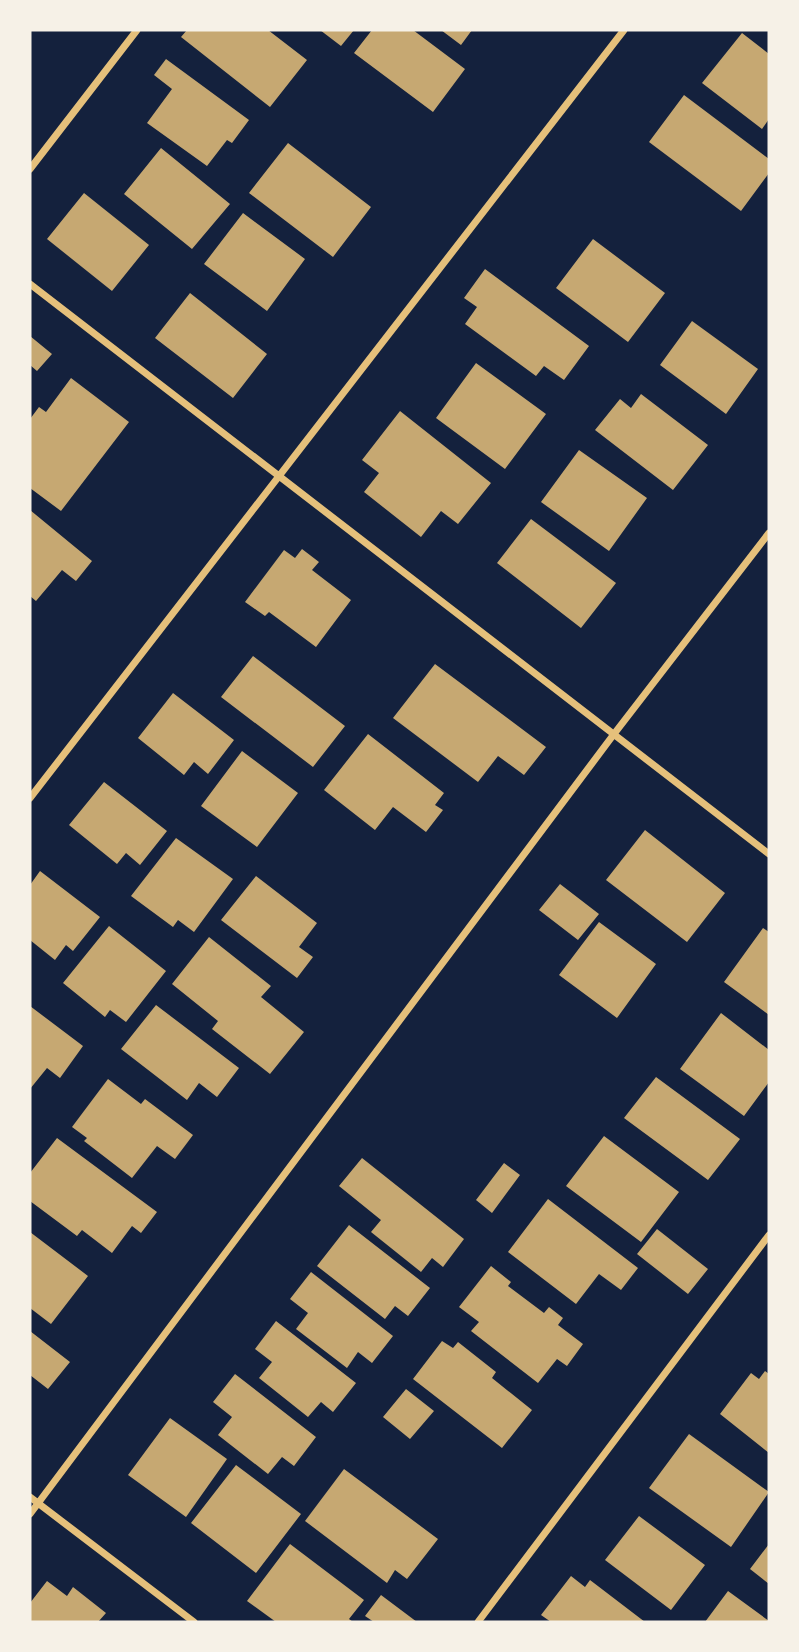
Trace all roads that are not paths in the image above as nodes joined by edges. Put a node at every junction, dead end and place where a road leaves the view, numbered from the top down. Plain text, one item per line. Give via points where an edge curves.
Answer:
1 (137, 30) edge
2 (624, 30) edge
3 (30, 169) edge
4 (30, 284) edge
5 (278, 475) junction
6 (769, 533) edge
7 (614, 734) junction
8 (30, 798) edge
9 (769, 854) edge
10 (769, 1235) edge
11 (30, 1497) edge
12 (38, 1503) junction
13 (30, 1514) edge
14 (194, 1622) edge
15 (478, 1622) edge

1 - 3 street
2 - 5 street
4 - 5 street
5 - 7 street
5 - 8 street
6 - 7 street
7 - 9 street
7 - 12 street
10 - 15 street
11 - 12 street
12 - 13 street
12 - 14 street

